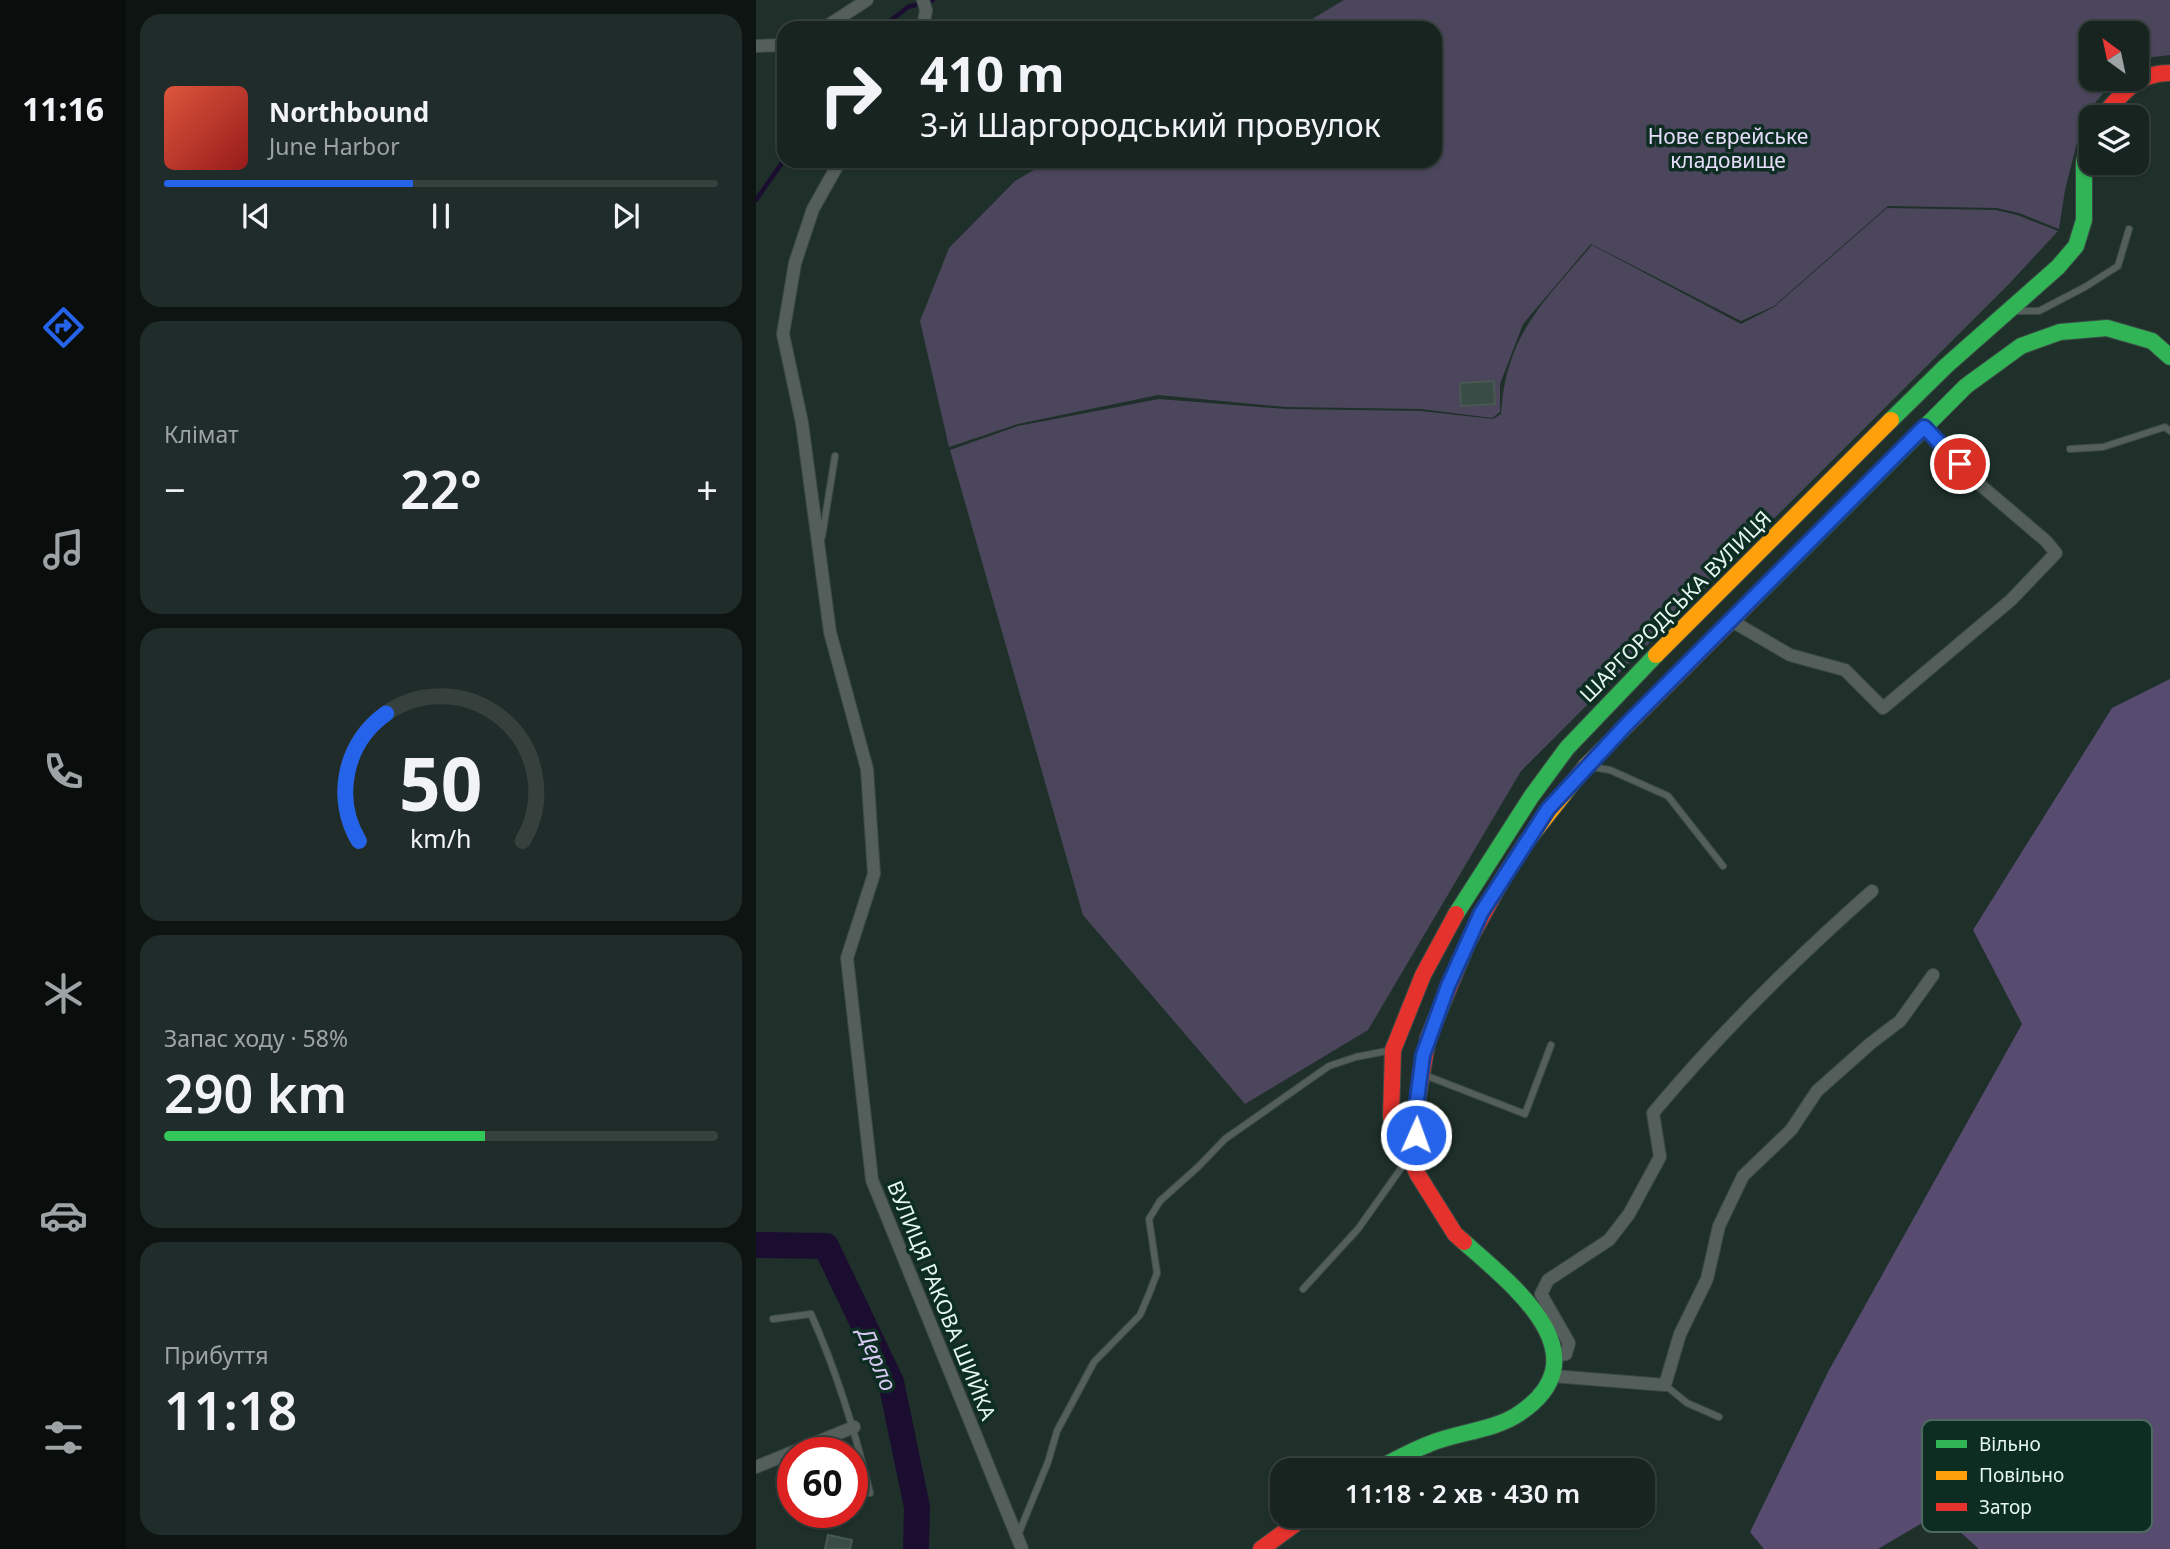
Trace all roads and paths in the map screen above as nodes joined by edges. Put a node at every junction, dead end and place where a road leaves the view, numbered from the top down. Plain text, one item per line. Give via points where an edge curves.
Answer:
1 (867, 0) edge
2 (835, 21) edge
3 (777, 46) edge
4 (758, 47) edge
5 (2170, 73) edge
6 (2112, 105) edge
7 (836, 168) edge
8 (2084, 175) edge
9 (2129, 229) dead end
10 (2008, 311) junction
11 (2170, 357) edge
12 (1924, 427) junction
13 (2170, 430) edge
14 (2070, 449) dead end
15 (835, 456) dead end
16 (820, 556) junction
17 (1730, 620) junction
18 (1586, 766) junction
19 (1723, 866) dead end
20 (1872, 891) dead end
21 (1933, 975) dead end
22 (1551, 1045) dead end
23 (1393, 1050) junction
24 (1420, 1073) junction
25 (1410, 1157) junction
26 (1418, 1175) junction
27 (1303, 1289) dead end
28 (773, 1319) dead end
29 (1553, 1356) junction
30 (1553, 1376) junction
31 (1665, 1385) junction
32 (1719, 1417) dead end
33 (854, 1427) junction
34 (1400, 1458) edge
35 (756, 1467) edge
36 (870, 1493) dead end
37 (1290, 1528) edge
38 (1020, 1543) edge
39 (1261, 1549) edge

1 - 2 street
3 - 4 street
5 - 6 main road via 2144,77
7 - 16 street, ВУЛИЦЯ РАКОВА ШИЙКА via 813,209 795,263 783,334 802,423
8 - 10 main road, ШАРГОРОДСЬКА ВУЛИЦЯ via 2084,220 2076,246
9 - 10 lane via 2118,266 2039,311
10 - 23 main road, ШАРГОРОДСЬКА ВУЛИЦЯ via 1731,578 1567,748 1461,904 1423,975
11 - 12 main road, ШАРГОРОДСЬКА ВУЛИЦЯ via 2152,341 2106,328 2060,332 2021,346 1966,386
12 - 17 main road, ШАРГОРОДСЬКА ВУЛИЦЯ
12 - 17 street via 2056,553 2011,600 1882,708 1845,670 1790,655
13 - 14 lane via 2165,427 2103,447
15 - 16 lane
16 - 38 street, ВУЛИЦЯ РАКОВА ШИЙКА via 830,632 867,769 874,874 847,958 872,1180
17 - 18 main road, ШАРГОРОДСЬКА ВУЛИЦЯ
18 - 19 lane via 1610,770 1668,796
18 - 24 main road, ШАРГОРОДСЬКА ВУЛИЦЯ via 1548,809 1481,913 1448,986
20 - 29 street, ШАРГОРОДСЬКА ВУЛИЦЯ via 1732,1023 1653,1113 1660,1157 1629,1214 1609,1240 1548,1280 1541,1294 1569,1343 1566,1354
21 - 31 street via 1900,1021 1817,1091 1791,1130 1742,1176 1719,1226 1707,1279 1680,1334
22 - 24 lane via 1525,1114
23 - 25 main road, ШАРГОРОДСЬКА ВУЛИЦЯ via 1391,1117
23 - 38 lane via 1329,1066 1225,1139 1160,1200 1149,1219 1157,1273 1149,1294 1140,1315 1094,1362 1056,1431
24 - 26 main road, ШАРГОРОДСЬКА ВУЛИЦЯ via 1415,1115
25 - 26 main road, ШАРГОРОДСЬКА ВУЛИЦЯ
25 - 27 lane via 1358,1229
26 - 29 main road, ШАРГОРОДСЬКА ВУЛИЦЯ via 1455,1234 1518,1290 1541,1318 1552,1338
28 - 33 lane via 811,1314
29 - 30 main road, ШАРГОРОДСЬКА ВУЛИЦЯ
30 - 31 street
30 - 34 main road via 1542,1394 1519,1413
31 - 32 lane via 1687,1403
33 - 35 street
33 - 36 lane
37 - 39 main road

